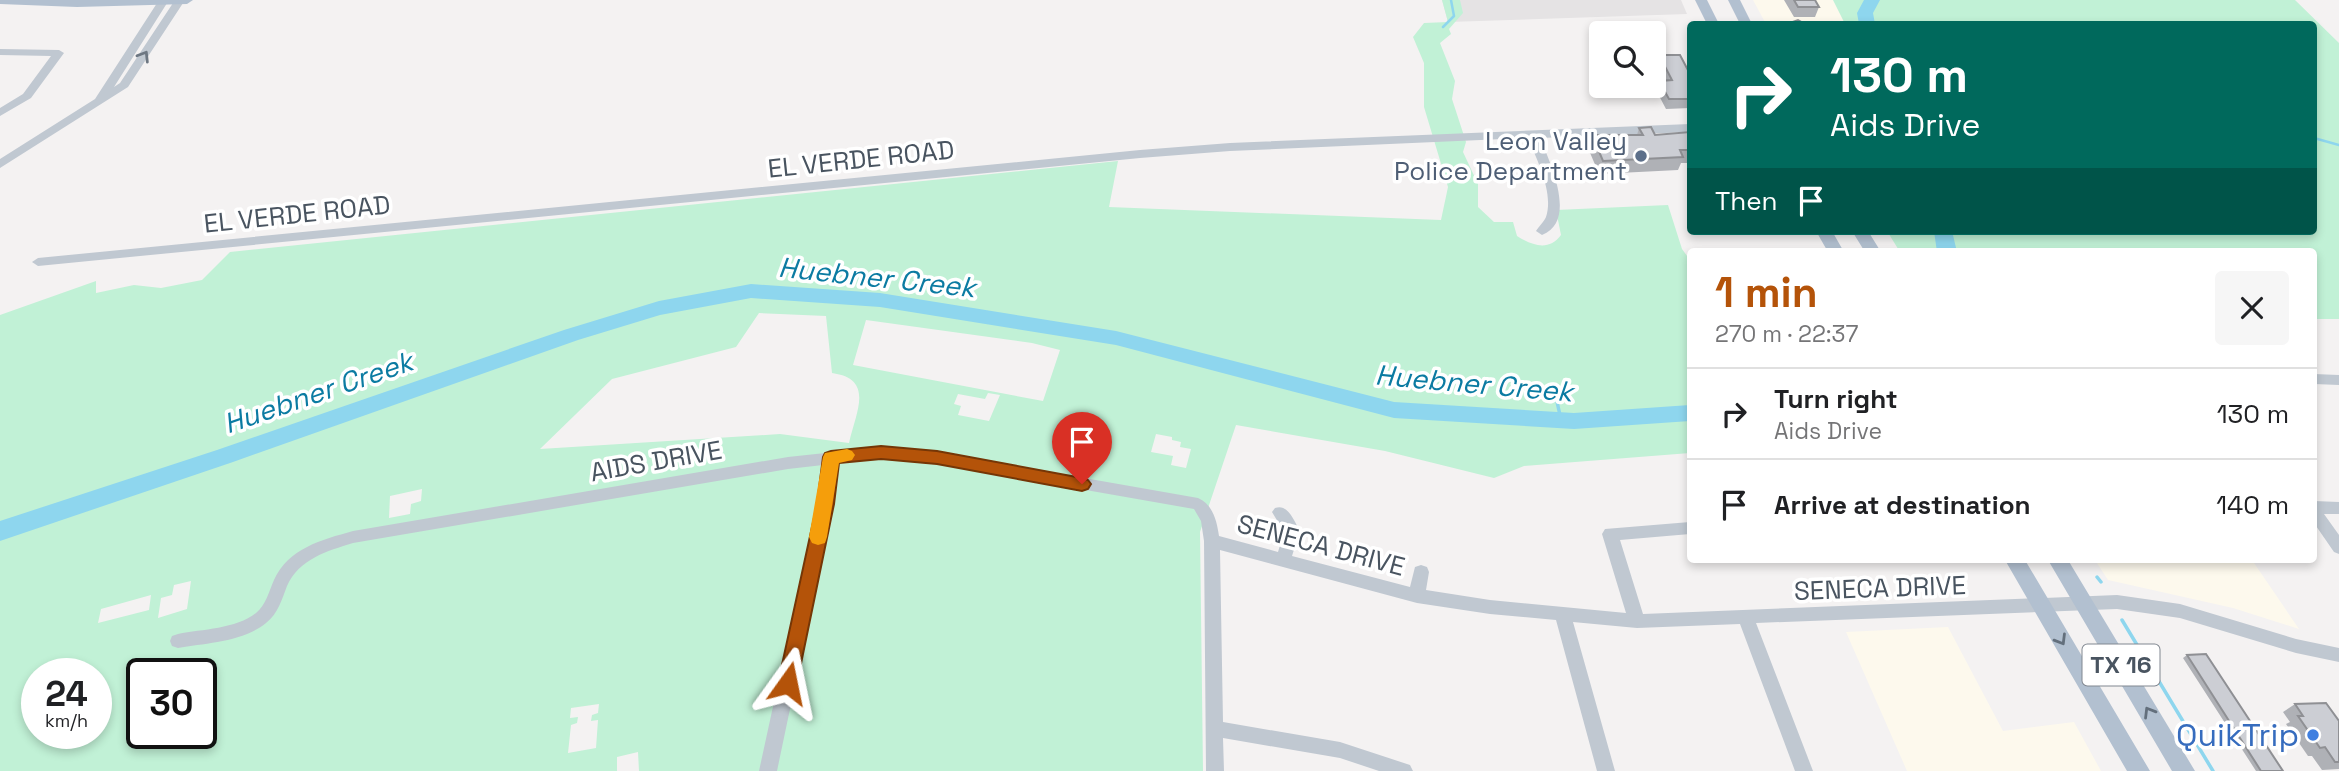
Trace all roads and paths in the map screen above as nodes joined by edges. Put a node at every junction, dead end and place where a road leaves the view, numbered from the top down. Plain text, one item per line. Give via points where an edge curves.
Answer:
1 (0, 0) edge
2 (180, 0) edge
3 (187, 0) edge
4 (1701, 0) edge
5 (1734, 0) edge
6 (164, 1) edge
7 (1712, 21) edge
8 (1744, 21) edge
9 (0, 52) edge
10 (98, 102) junction
11 (0, 113) edge
12 (1687, 128) edge
13 (1532, 134) junction
14 (0, 164) edge
15 (1542, 231) dead end
16 (38, 262) dead end
17 (2317, 380) edge
18 (2339, 380) edge
19 (831, 457) junction
20 (2339, 508) edge
21 (2317, 510) edge
22 (1280, 512) dead end
23 (2317, 514) edge
24 (1687, 528) edge
25 (1212, 541) junction
26 (2339, 547) edge
27 (1283, 560) junction
28 (2017, 563) edge
29 (2061, 563) edge
30 (1421, 572) dead end
31 (1417, 596) junction
32 (2085, 604) junction
33 (2041, 606) junction
34 (1563, 615) junction
35 (1746, 618) junction
36 (1637, 621) junction
37 (178, 641) dead end
38 (2339, 654) edge
39 (1214, 728) junction
40 (768, 771) edge
41 (1215, 771) edge
42 (1404, 771) edge
43 (1606, 771) edge
44 (1804, 771) edge
45 (2139, 771) edge
46 (2184, 771) edge

1 - 6 main road
2 - 3 main road
2 - 6 main road
10 -> 2 street via 130,78
4 - 7 main road
5 - 8 main road
6 - 10 street
9 - 11 street via 59,53 27,96
10 - 14 street
12 - 13 street, EL VERDE ROAD
13 - 15 street via 1550,181 1554,209
13 - 16 street, EL VERDE ROAD via 1140,154
17 - 18 street
19 - 25 street, AIDS DRIVE via 881,453 937,458 1198,504 1209,518
19 - 37 street, AIDS DRIVE via 327,544 291,566 259,620
19 - 40 street
20 - 21 street
22 - 27 street via 1292,531
23 - 26 street
24 - 36 street via 1609,534
25 - 27 street, SENECA DRIVE
25 - 39 street
27 - 31 street, SENECA DRIVE
28 - 33 main road, TX 16
29 - 32 main road, TX 16
30 - 31 street, SENECA DRIVE
31 - 34 street, SENECA DRIVE
32 - 33 street, SENECA DRIVE
32 - 38 street, SENECA DRIVE via 2118,602 2180,611
46 -> 32 main road, TX 16
33 - 35 street, SENECA DRIVE
33 -> 45 main road, TX 16
34 - 36 street, SENECA DRIVE
34 - 43 street
35 - 36 street, SENECA DRIVE
35 - 44 street
39 - 41 street
39 - 42 street via 1340,750

